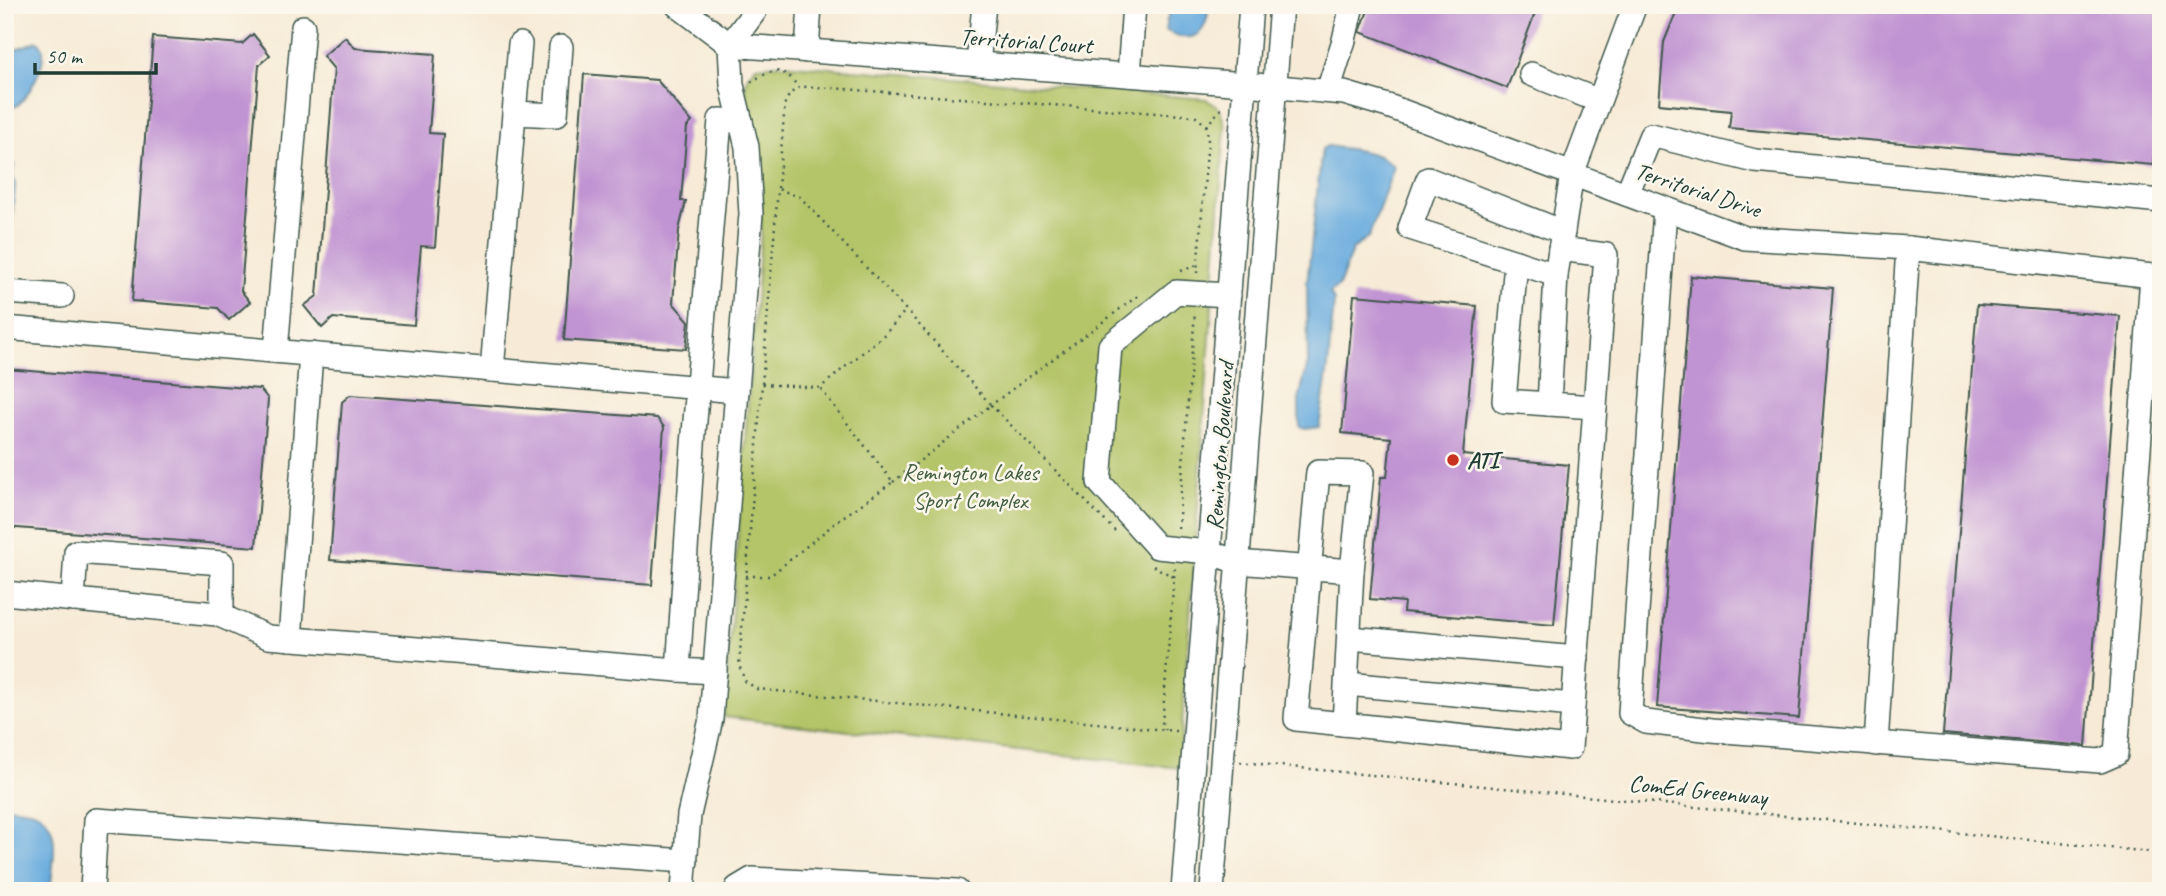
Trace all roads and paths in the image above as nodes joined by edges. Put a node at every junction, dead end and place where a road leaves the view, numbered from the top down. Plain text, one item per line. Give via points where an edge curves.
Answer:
1 (677, 5) edge
2 (756, 5) edge
3 (810, 5) edge
4 (984, 5) edge
5 (1134, 5) edge
6 (1251, 5) edge
7 (1281, 5) edge
8 (1352, 5) edge
9 (1635, 5) edge
10 (303, 27) dead end
11 (520, 44) dead end
12 (730, 45) junction
13 (561, 47) dead end
14 (807, 51) junction
15 (978, 64) junction
16 (1531, 74) dead end
17 (1129, 75) junction
18 (1245, 83) junction
19 (745, 85) dead end
20 (798, 87) junction
21 (1276, 87) junction
22 (1328, 92) junction
23 (1599, 101) junction
24 (1224, 106) dead end
25 (514, 113) junction
26 (741, 121) junction
27 (1206, 126) junction
28 (1572, 174) junction
29 (778, 190) junction
30 (1627, 194) junction
31 (2161, 201) edge
32 (1665, 209) junction
33 (1562, 240) junction
34 (1908, 248) junction
35 (1516, 262) junction
36 (1556, 275) junction
37 (2156, 276) edge
38 (5, 292) edge
39 (1196, 293) junction
40 (1229, 295) junction
41 (62, 296) dead end
42 (906, 310) junction
43 (5, 328) edge
44 (276, 351) junction
45 (311, 354) junction
46 (492, 370) junction
47 (762, 384) junction
48 (698, 388) junction
49 (820, 388) junction
50 (737, 391) junction
51 (1549, 404) junction
52 (1595, 407) junction
53 (893, 482) junction
54 (1176, 550) junction
55 (1209, 552) junction
56 (1237, 562) junction
57 (1308, 566) junction
58 (1352, 571) junction
59 (746, 576) junction
60 (5, 593) edge
61 (73, 600) junction
62 (222, 616) junction
63 (1350, 638) junction
64 (290, 639) junction
65 (1577, 658) junction
66 (678, 670) junction
67 (715, 672) junction
68 (1347, 684) junction
69 (1573, 705) junction
70 (1344, 724) junction
71 (1165, 730) junction
72 (1184, 732) dead end
73 (1876, 744) junction
74 (1232, 760) dead end
75 (2161, 853) edge
76 (686, 861) junction
77 (92, 891) edge
78 (683, 891) edge
79 (736, 891) edge
80 (957, 891) edge
81 (1183, 891) edge
82 (1212, 891) edge

1 - 12 street
2 - 12 street
3 - 14 street
4 - 15 street
5 - 17 street
6 - 18 street, Remington Boulevard
7 - 21 street, Remington Boulevard
8 - 22 street
9 - 23 street
10 - 44 street
11 - 25 street
12 - 14 street, Territorial Court
12 - 26 street via 732,85
13 - 25 street via 555,115
14 - 15 street, Territorial Court
15 - 17 street, Territorial Court
16 - 23 street
17 - 18 street, Territorial Court
18 - 21 street, Territorial Court
18 - 40 street, Remington Boulevard
19 - 20 path via 773,71 789,75
20 - 27 path via 1195,116
20 - 29 path via 785,103
21 - 22 street, Territorial Drive
21 - 56 street, Remington Boulevard
22 - 28 street, Territorial Drive via 1388,106
23 - 28 street
24 - 27 path
25 - 46 street
26 - 48 street via 720,120
26 - 50 street via 751,214
27 - 39 path
28 - 30 street, Territorial Drive
28 - 33 street
29 - 42 path via 800,197
29 - 47 path
30 - 31 street via 1651,135 1755,161
30 - 32 street, Territorial Drive
32 - 34 street, Territorial Drive via 1745,238
32 - 73 street via 1630,713 1646,722
33 - 35 street via 1428,179 1410,228
33 - 36 street
33 - 52 street via 1606,255
34 - 37 street, Territorial Drive
34 - 73 street
35 - 36 street
35 - 51 street via 1504,401
36 - 51 street
37 - 73 street via 2116,754 2100,761
38 - 41 street
39 - 40 street
39 - 54 path
39 - 54 street via 1176,292 1110,346 1100,482 1157,547
40 - 55 street, Remington Boulevard
42 - 49 path via 886,333
42 - 53 path via 991,405
43 - 44 street
44 - 45 street
45 - 46 street
45 - 64 street
46 - 48 street
47 - 49 path
47 - 59 path
48 - 50 street
48 - 66 street
49 - 53 path
50 - 67 street
51 - 52 street
52 - 65 street
53 - 59 path via 771,576
54 - 55 street
54 - 71 path via 1161,724
55 - 56 street
55 - 81 street, Remington Boulevard
56 - 57 street
56 - 82 street, Remington Boulevard
57 - 58 street
57 - 58 street via 1318,472 1362,474
57 - 70 street via 1296,719
58 - 63 street
59 - 71 path via 739,665 746,681 757,689
60 - 61 street
61 - 62 street
61 - 62 street via 76,552 222,563
62 - 64 street via 268,637
63 - 65 street
63 - 68 street
64 - 66 street
65 - 69 street
66 - 67 street
67 - 76 street via 711,719 689,815
68 - 69 street
68 - 70 street
69 - 70 street via 1570,748
71 - 72 path
74 - 75 path, ComEd Greenway
76 - 77 street via 96,820
76 - 78 street
79 - 80 street via 752,879

